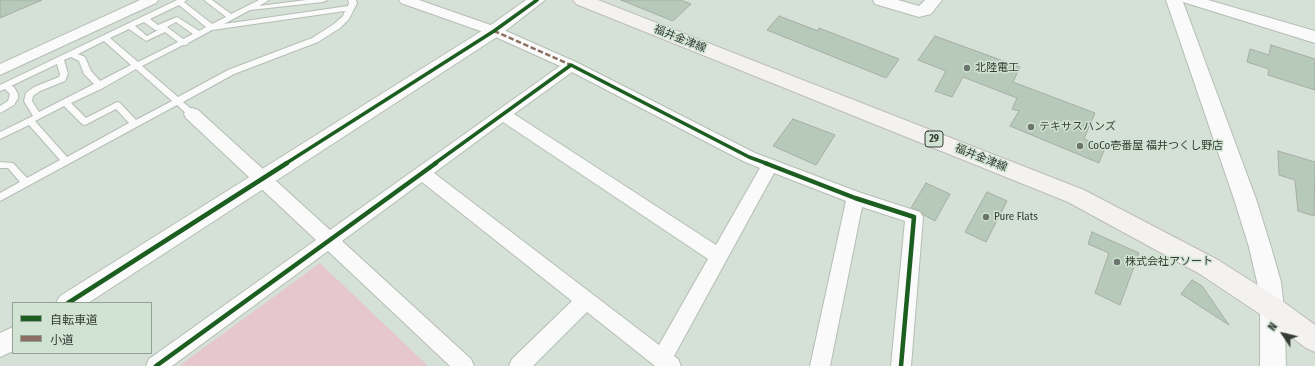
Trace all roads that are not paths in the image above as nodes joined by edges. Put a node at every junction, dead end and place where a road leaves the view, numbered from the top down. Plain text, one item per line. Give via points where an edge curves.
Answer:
1 (151, 0) edge
2 (208, 0) edge
3 (265, 0) edge
4 (323, 0) edge
5 (406, 0) edge
6 (537, 0) edge
7 (582, 0) edge
8 (881, 0) edge
9 (934, 0) edge
10 (1174, 0) edge
11 (1190, 0) edge
12 (182, 1) edge
13 (351, 4) edge
14 (247, 10) junction
15 (231, 18) junction
16 (145, 19) junction
17 (130, 26) junction
18 (212, 28) junction
19 (494, 31) junction
20 (198, 35) junction
21 (1315, 37) edge
22 (105, 38) junction
23 (184, 43) junction
24 (72, 54) junction
25 (60, 60) junction
26 (571, 65) junction
27 (138, 67) junction
28 (0, 70) edge
29 (100, 86) junction
30 (2, 87) edge
31 (177, 101) junction
32 (66, 103) junction
33 (0, 110) edge
34 (192, 114) joint
35 (504, 115) junction
36 (34, 119) junction
37 (135, 124) junction
38 (0, 136) edge
39 (66, 161) junction
40 (0, 165) edge
41 (770, 165) junction
42 (423, 174) junction
43 (262, 179) junction
44 (26, 183) junction
45 (0, 197) edge
46 (855, 198) junction
47 (329, 241) junction
48 (719, 257) junction
49 (586, 300) junction
50 (70, 302) edge
51 (1272, 308) junction
52 (12, 339) edge
53 (1315, 340) edge
54 (0, 346) edge
55 (667, 362) edge
56 (156, 366) edge
57 (464, 366) edge
58 (519, 366) edge
59 (820, 366) edge
60 (900, 366) edge
61 (1273, 366) edge

1 - 28 street
2 - 15 lane
3 - 14 lane
4 - 14 lane
5 - 19 street
6 - 19 street
7 - 51 main road, 福井金津線 / 29 via 1076,196 1172,246
8 - 9 street via 919,12 925,10
10 - 51 street via 1245,199 1267,275
11 - 21 street
12 - 16 lane
12 - 18 lane
13 - 18 lane
13 - 31 lane via 346,17 337,26 314,40 231,72
14 - 15 lane
15 - 18 lane
16 - 17 lane
16 - 20 lane via 158,28 177,19
17 - 22 lane
17 - 23 lane via 146,39 166,29
18 - 20 lane
19 - 26 street
19 - 43 street
20 - 23 lane
22 - 24 lane
22 - 27 lane
23 - 27 lane
24 - 25 lane
24 - 29 lane via 82,60 87,72
25 - 30 lane
25 - 36 lane via 64,74 62,79 37,89 29,96 28,101
26 - 35 street
26 - 41 street via 749,157
27 - 29 lane
27 - 31 lane
29 - 32 lane
30 - 33 lane via 11,89 14,98
31 - 34 lane
31 - 37 lane
32 - 36 lane
32 - 37 lane via 84,122 117,105
34 - 43 street
35 - 42 street
35 - 48 street
36 - 38 lane
36 - 39 lane
37 - 39 lane
39 - 44 lane
40 - 44 lane via 10,165
41 - 46 street
41 - 48 street
42 - 47 street
42 - 49 street
43 - 47 street
43 - 50 street
44 - 45 lane
46 - 59 street
46 - 60 street via 914,217
47 - 56 street
47 - 57 street
48 - 55 street
49 - 55 street
49 - 58 street
51 - 53 main road, 福井金津線 / 29
51 - 61 street
52 - 54 street

